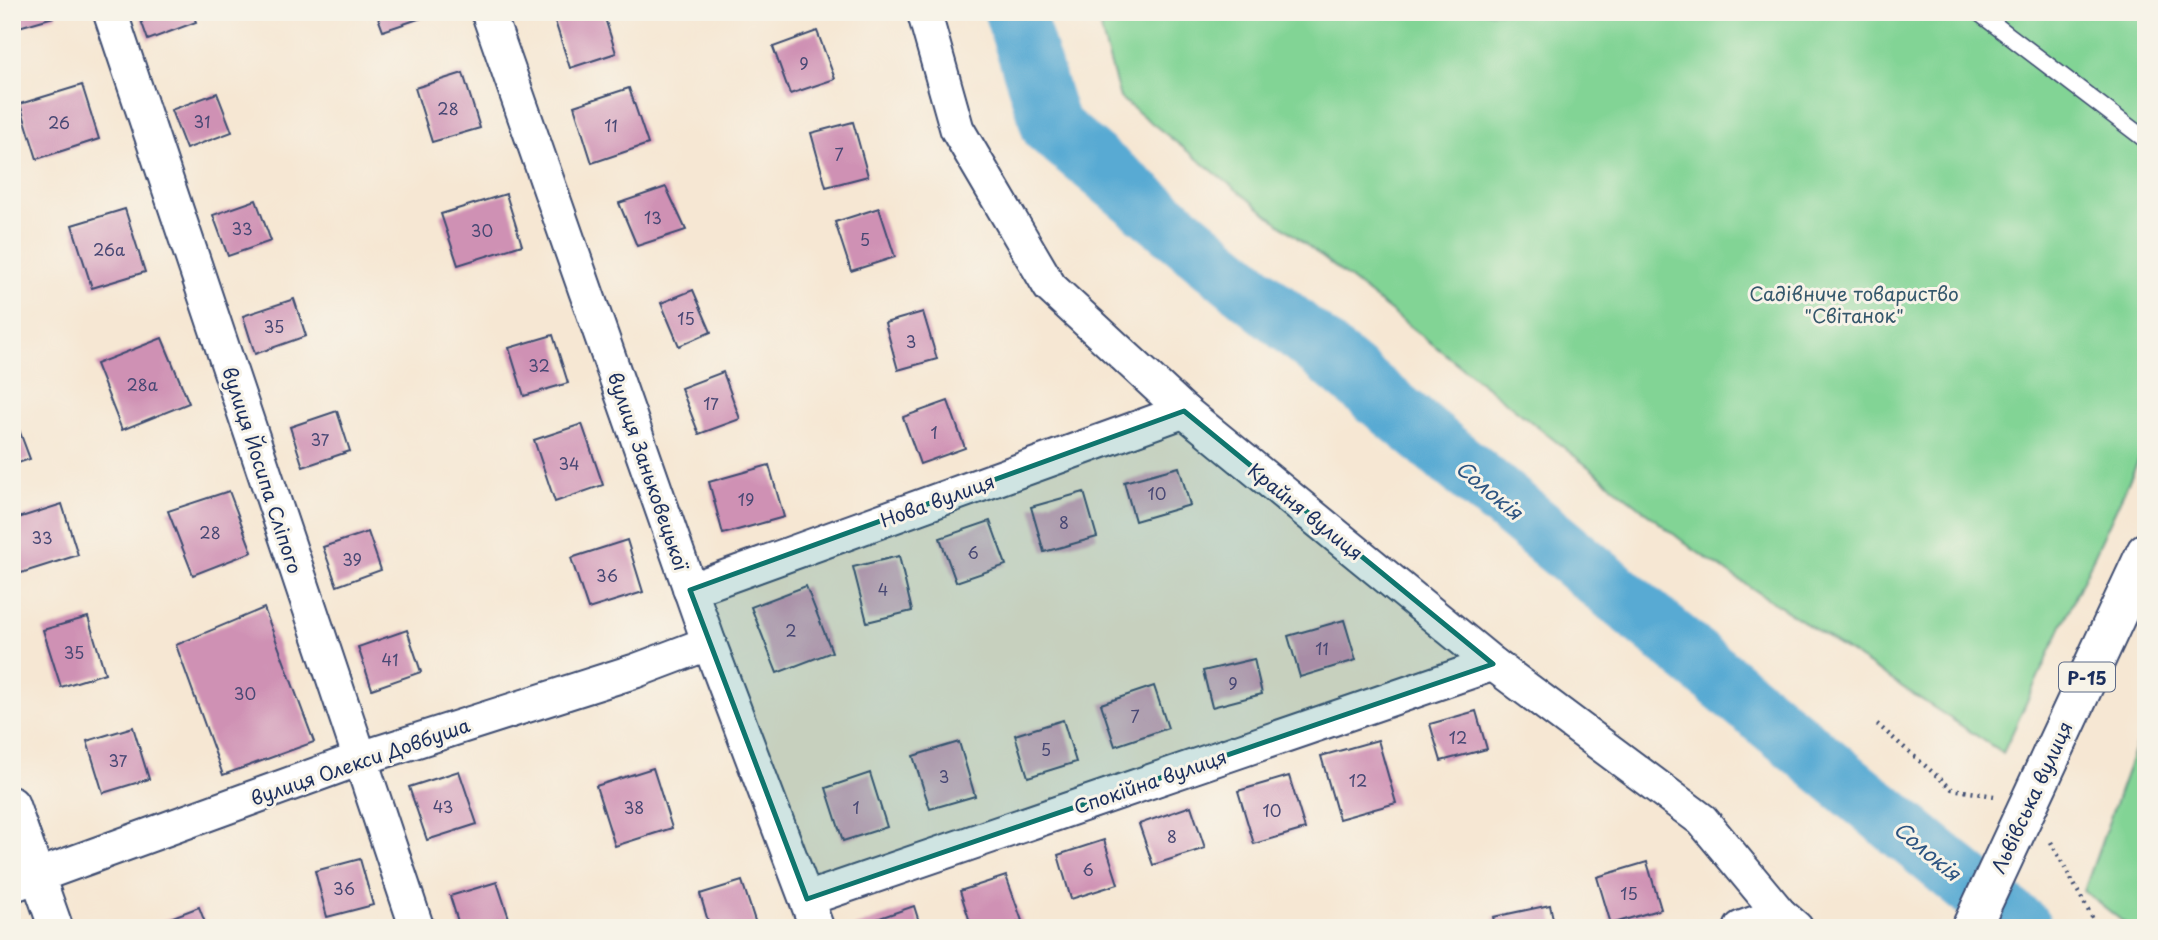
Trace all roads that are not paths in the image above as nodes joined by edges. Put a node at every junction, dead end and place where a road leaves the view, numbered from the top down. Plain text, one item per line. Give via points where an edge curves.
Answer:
1 (110, 12) edge
2 (488, 12) edge
3 (925, 12) edge
4 (1978, 12) edge
5 (2146, 141) edge
6 (1184, 411) junction
7 (2146, 552) edge
8 (690, 590) junction
9 (709, 643) junction
10 (1493, 664) junction
11 (359, 759) junction
12 (12, 804) edge
13 (25, 880) edge
14 (812, 913) edge
15 (1788, 921) edge
16 (55, 928) edge
17 (417, 928) edge
18 (1741, 928) edge
19 (1971, 928) edge

1 - 11 street, вулиця Йосипа Сліпого
2 - 8 street, вулиця Заньковецької
3 - 6 street, Крайня вулиця via 957,129 1050,287
4 - 5 lane
6 - 8 street, Нова вулиця
6 - 10 street, Крайня вулиця
7 - 19 main road, Львівська вулиця / Р-15
8 - 9 street, вулиця Заньковецької
9 - 11 street, вулиця Олекси Довбуша
9 - 14 street, вулиця Заньковецької
10 - 14 street, Спокійна вулиця
10 - 15 street, Крайня вулиця via 1702,820
11 - 13 street, вулиця Олекси Довбуша
11 - 17 street, вулиця Йосипа Сліпого
12 - 13 street
13 - 16 street
15 - 18 street

